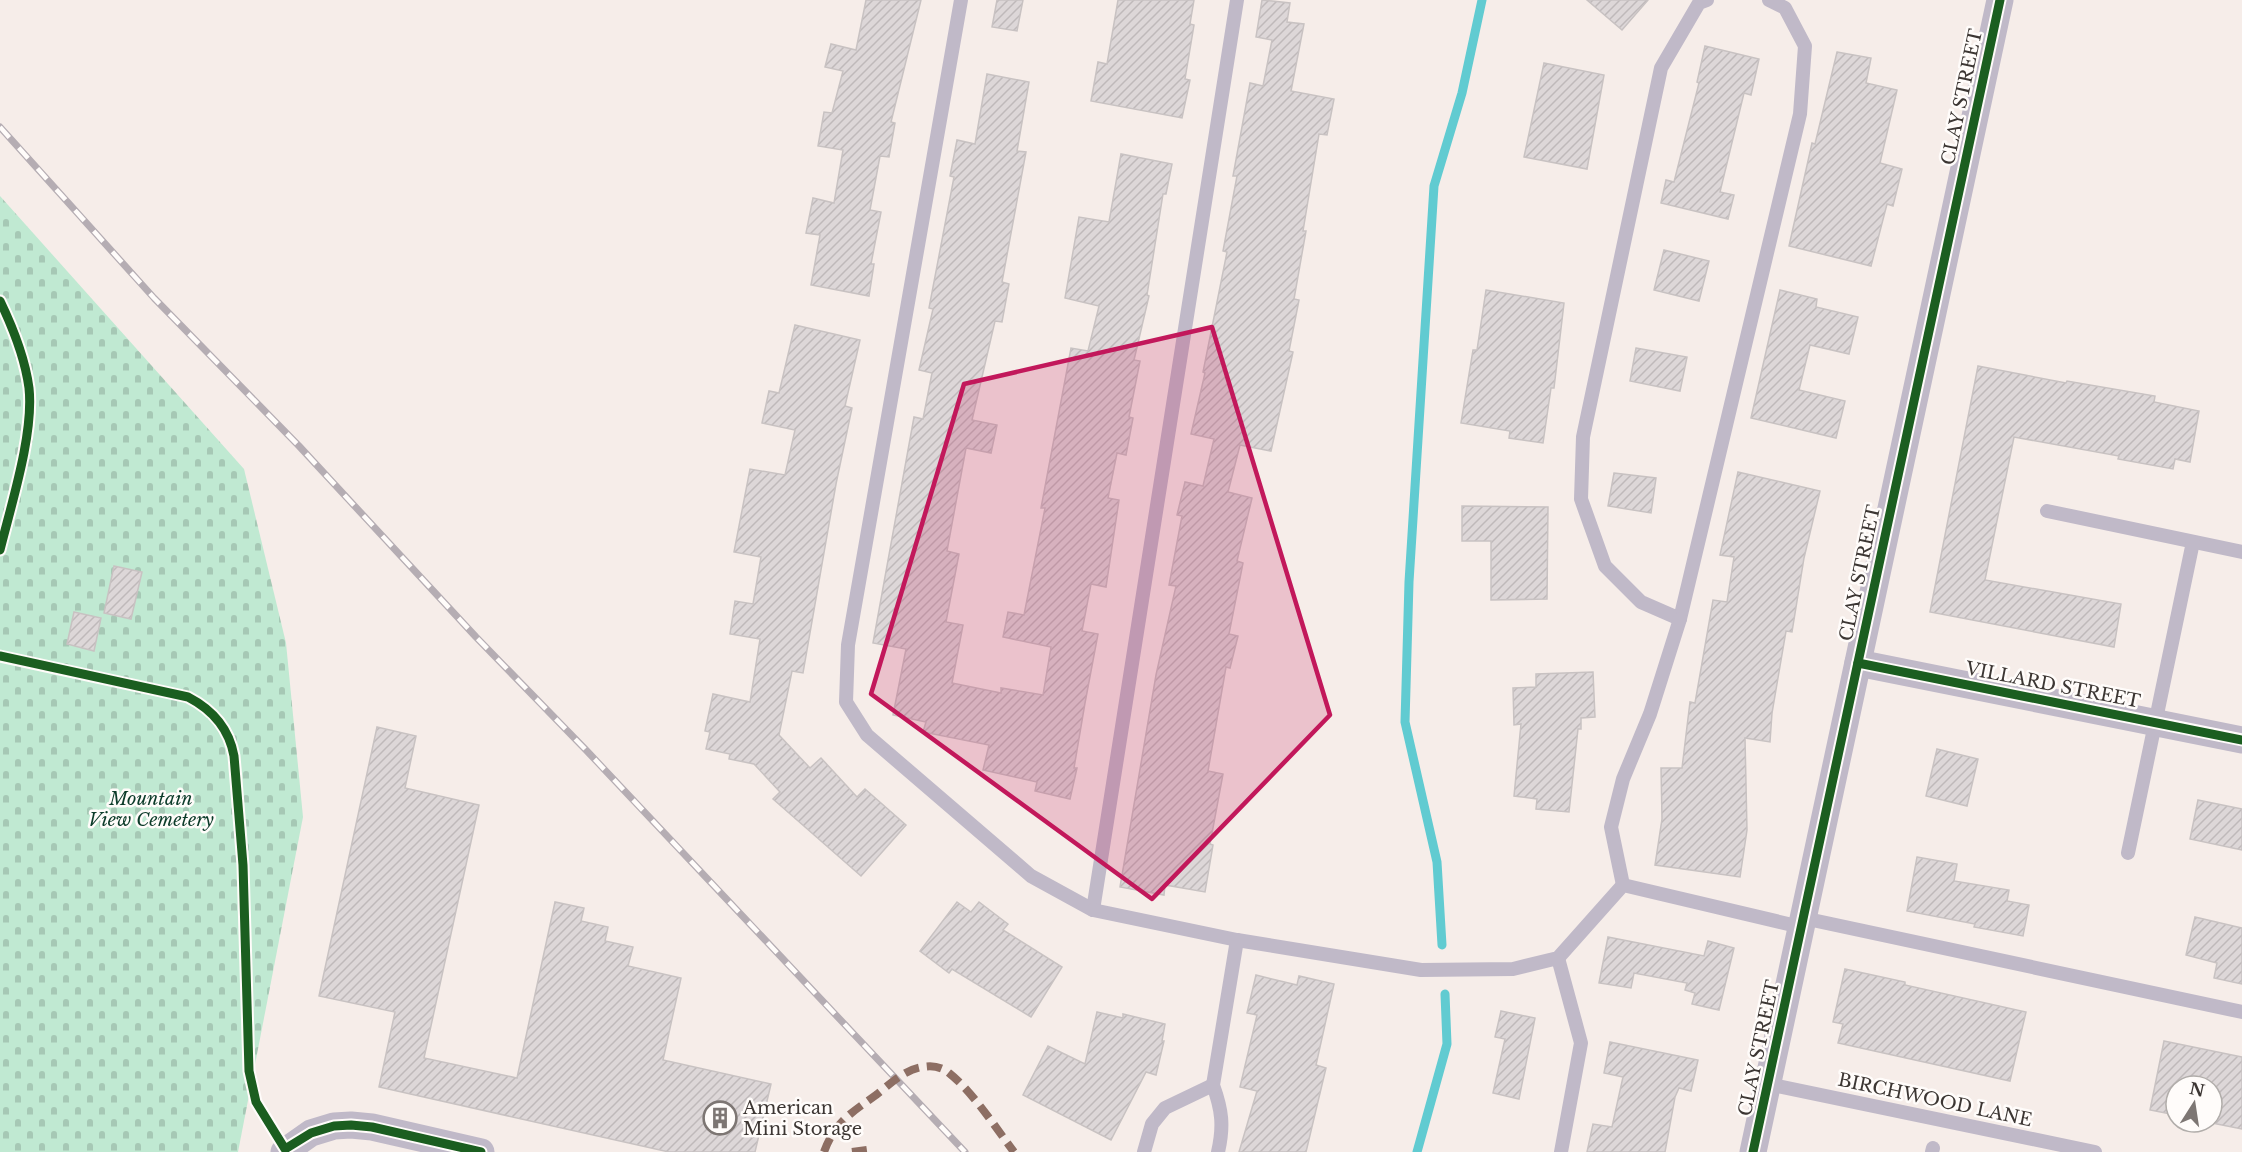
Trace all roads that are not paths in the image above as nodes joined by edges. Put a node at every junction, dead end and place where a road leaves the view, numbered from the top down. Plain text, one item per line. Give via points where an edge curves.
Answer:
1 (961, 0) edge
2 (1237, 0) edge
3 (1707, 0) edge
4 (1769, 0) edge
5 (2000, 0) edge
6 (2046, 512) dead end
7 (2193, 542) junction
8 (2242, 552) edge
9 (1680, 619) junction
10 (1858, 663) junction
11 (2157, 723) junction
12 (2242, 740) edge
13 (2128, 853) dead end
14 (1623, 885) junction
15 (1093, 910) junction
16 (1802, 922) junction
17 (1237, 940) junction
18 (1558, 958) junction
19 (2242, 1012) edge
20 (1768, 1084) junction
21 (1213, 1085) junction
22 (284, 1152) edge
23 (481, 1152) edge
24 (1144, 1152) edge
25 (1218, 1152) edge
26 (1561, 1152) edge
27 (1753, 1152) edge
28 (2095, 1152) edge

1 - 15 lane via 848,645 846,702 867,735 1031,876
2 - 15 lane
3 - 9 lane via 1699,3 1661,68 1583,437 1581,498 1605,566 1641,602
4 - 9 lane via 1785,8 1805,46 1800,114
5 - 10 street, CLAY STREET
6 - 7 lane
7 - 8 lane
7 - 11 lane
9 - 14 lane via 1650,714 1623,779 1611,827
10 - 11 street, VILLARD STREET
10 - 16 street, CLAY STREET
11 - 12 street, VILLARD STREET
11 - 13 lane
14 - 16 lane
14 - 18 lane
15 - 17 lane
16 - 19 lane
16 - 20 street, CLAY STREET
17 - 18 lane via 1421,970 1513,969
17 - 21 lane
18 - 26 lane via 1581,1043
20 - 27 street, CLAY STREET
20 - 28 lane, BIRCHWOOD LANE
21 - 24 lane via 1165,1108 1152,1124
21 - 25 lane via 1223,1130
22 - 23 street via 311,1133 351,1125

